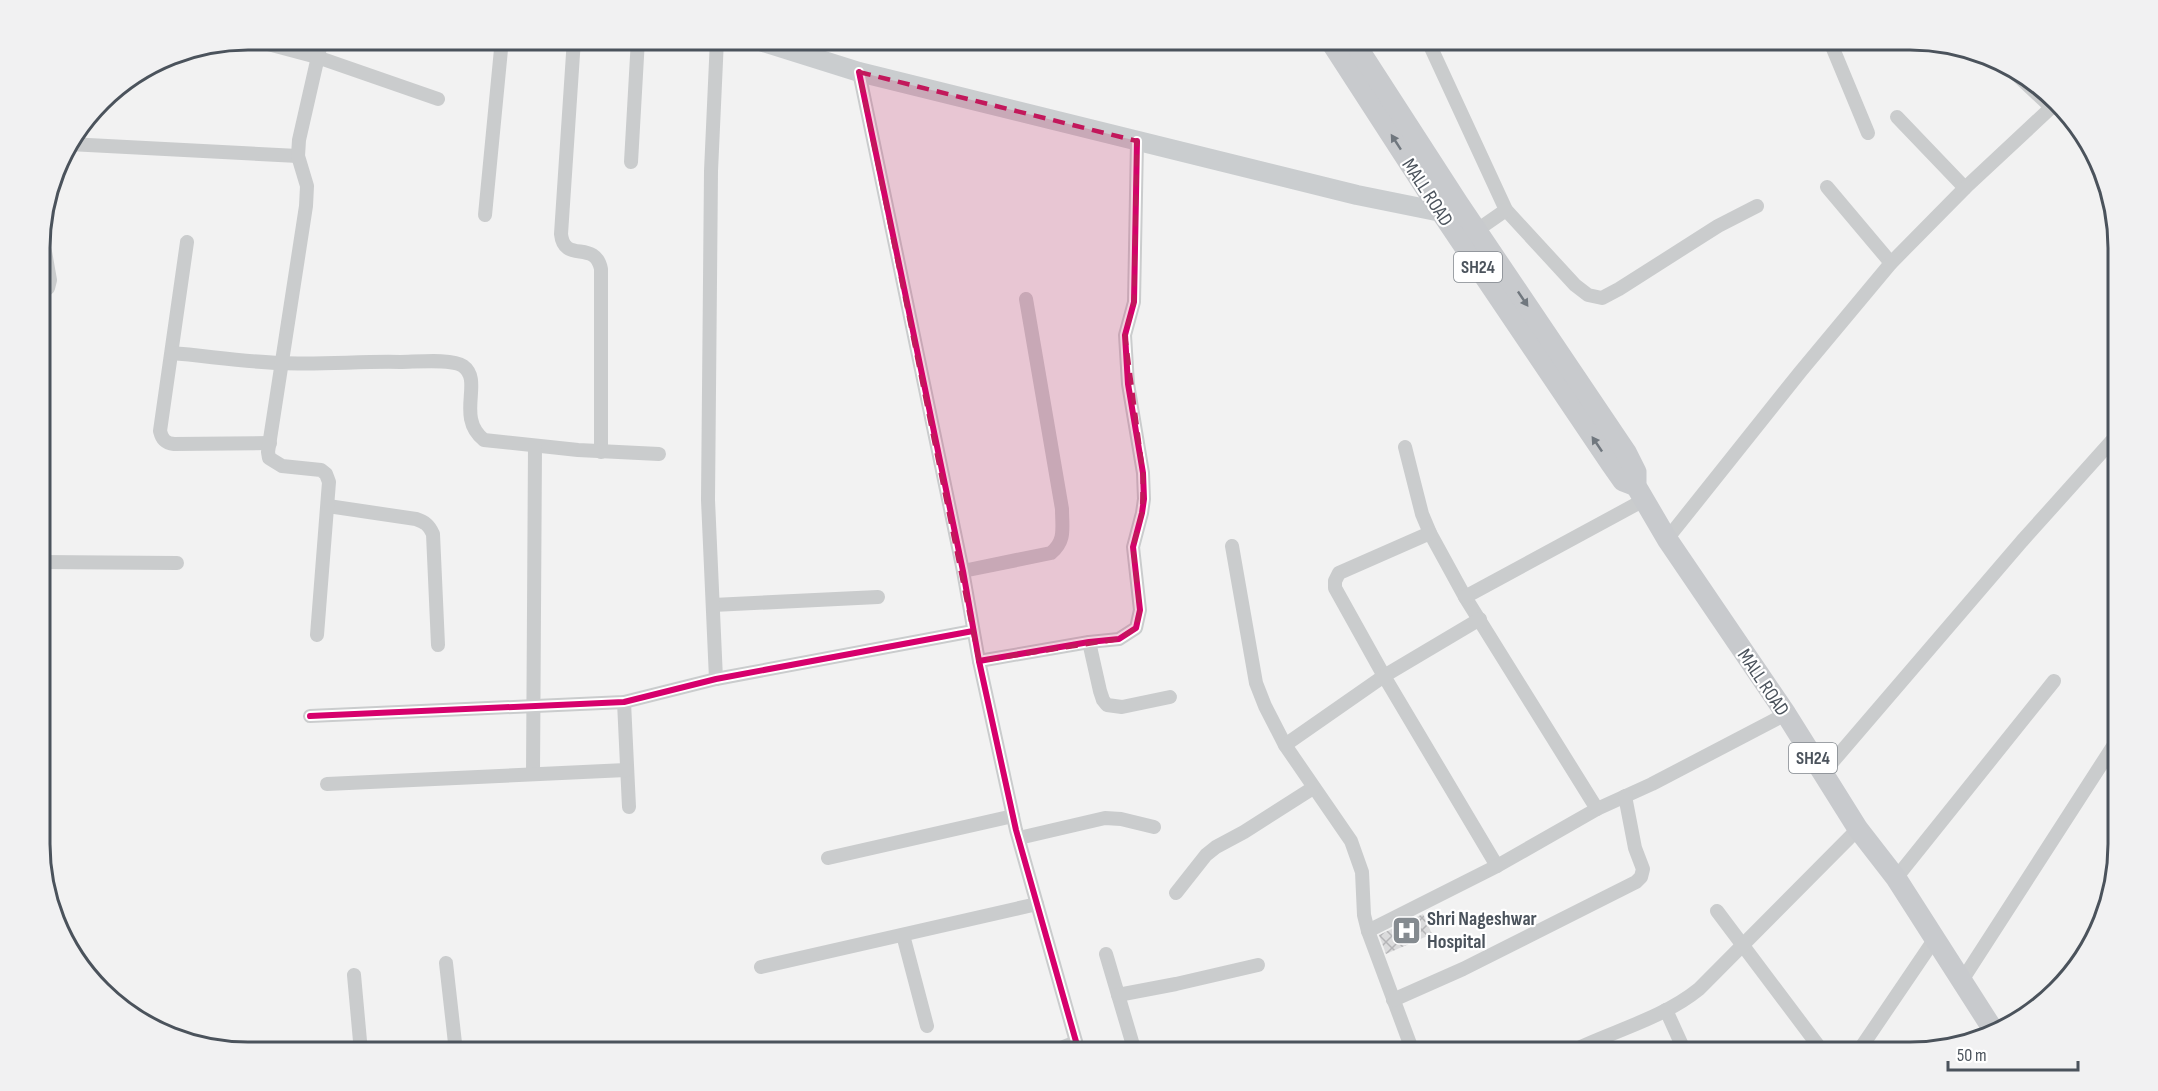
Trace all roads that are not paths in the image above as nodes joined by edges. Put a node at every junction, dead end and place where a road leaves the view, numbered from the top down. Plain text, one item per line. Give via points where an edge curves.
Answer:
1 (291, 50) edge
2 (319, 50) edge
3 (501, 50) edge
4 (573, 50) edge
5 (637, 50) edge
6 (716, 50) edge
7 (789, 50) edge
8 (1346, 50) edge
9 (1347, 50) edge
10 (1432, 50) edge
11 (1834, 50) edge
12 (317, 57) junction
13 (859, 72) junction
14 (438, 99) dead end
15 (2051, 109) edge
16 (1897, 117) dead end
17 (1868, 133) dead end
18 (1137, 141) junction
19 (79, 145) edge
20 (298, 156) junction
21 (632, 162) dead end
22 (1827, 187) dead end
23 (1965, 188) junction
24 (1757, 206) dead end
25 (1506, 210) junction
26 (1441, 212) junction
27 (485, 215) dead end
28 (1469, 230) junction
29 (187, 242) dead end
30 (1891, 263) junction
31 (1026, 298) dead end
32 (172, 353) junction
33 (281, 363) junction
34 (270, 443) junction
35 (2108, 445) edge
36 (535, 446) junction
37 (1405, 447) dead end
38 (601, 452) junction
39 (659, 454) dead end
40 (1640, 493) junction
41 (328, 506) junction
42 (1430, 533) junction
43 (1667, 538) junction
44 (1232, 546) dead end
45 (50, 562) edge
46 (177, 563) dead end
47 (963, 571) junction
48 (878, 597) dead end
49 (1465, 597) junction
50 (713, 605) junction
51 (1480, 619) junction
52 (973, 631) junction
53 (317, 635) dead end
54 (1089, 642) junction
55 (438, 645) dead end
56 (979, 662) junction
57 (1384, 676) junction
58 (716, 679) junction
59 (2054, 681) dead end
60 (1170, 697) dead end
61 (624, 702) junction
62 (533, 706) junction
63 (1786, 714) junction
64 (310, 716) dead end
65 (1285, 745) junction
66 (2108, 754) edge
67 (626, 770) junction
68 (1823, 773) junction
69 (533, 774) junction
70 (327, 784) dead end
71 (1313, 788) junction
72 (1625, 796) junction
73 (629, 807) dead end
74 (1597, 809) junction
75 (1013, 816) junction
76 (1154, 827) dead end
77 (1858, 829) junction
78 (1019, 838) junction
79 (828, 858) dead end
80 (1497, 866) junction
81 (1896, 878) junction
82 (1176, 893) dead end
83 (1037, 904) junction
84 (1717, 911) dead end
85 (1368, 931) junction
86 (903, 935) junction
87 (1934, 940) junction
88 (1741, 945) junction
89 (1106, 954) dead end
90 (446, 963) dead end
91 (1257, 965) dead end
92 (761, 967) dead end
93 (354, 975) dead end
94 (1961, 981) junction
95 (1118, 995) junction
96 (1393, 1000) junction
97 (1666, 1010) junction
98 (1990, 1024) edge
99 (927, 1026) dead end
100 (1132, 1041) edge
101 (1409, 1041) edge
102 (1595, 1041) edge
103 (1680, 1041) edge
104 (1815, 1041) edge
105 (1865, 1041) edge
106 (360, 1042) edge
107 (455, 1042) edge
108 (1076, 1042) edge

1 - 12 street
2 - 12 street
3 - 27 street
4 - 38 street via 561,240 571,250 594,255 601,269
5 - 21 street
6 - 50 street via 711,171 708,500
7 - 13 main road
26 -> 8 main road, MALL ROAD / SH24
9 - 28 main road, MALL ROAD / SH24
10 - 25 street
11 - 17 street
12 - 14 street
12 - 20 street
13 - 18 main road
13 - 47 street
15 - 23 street
16 - 23 street
18 - 26 main road
18 - 54 street via 1134,302 1125,335 1128,384 1143,473 1144,499 1133,548 1140,610 1136,628 1126,635
19 - 20 street
20 - 33 street via 307,186 306,206
22 - 30 street
23 - 30 street
24 - 25 street via 1602,298 1588,295 1575,285
25 - 28 street
26 - 28 main road, MALL ROAD / SH24
28 - 40 main road, MALL ROAD / SH24 via 1611,464 1623,481
29 - 32 street
30 - 43 street
31 - 47 street via 1062,509 1060,546 1051,553
32 - 33 street
32 - 34 street via 162,438 174,444
33 - 34 street
33 - 36 street via 461,364 471,376 470,417 477,435 494,442
34 - 41 street via 269,458 274,463 326,474
35 - 68 street
36 - 38 street
36 - 62 street
37 - 42 street
38 - 39 street
40 - 43 main road, MALL ROAD / SH24
40 - 49 street
41 - 53 street
41 - 55 street via 416,519 429,526 433,534
42 - 49 street
42 - 57 street via 1336,577 1337,595
43 - 63 main road, MALL ROAD / SH24
44 - 65 street via 1256,682
45 - 46 street
47 - 52 street
48 - 50 street
49 - 51 street
50 - 58 street
51 - 57 street
51 - 74 street
52 - 56 street
52 - 58 street
54 - 56 street
54 - 60 street via 1107,705 1122,707
56 - 75 street
57 - 65 street
57 - 80 street
58 - 61 street
59 - 81 street
61 - 62 street
61 - 67 street
62 - 64 street
62 - 69 street
63 - 68 main road, MALL ROAD / SH24
63 - 72 street
65 - 71 street
66 - 94 street
67 - 69 street
67 - 73 street
68 - 77 main road, MALL ROAD / SH24
69 - 70 street
71 - 82 street via 1211,851
71 - 85 street via 1351,841 1359,862
72 - 74 street
72 - 96 street via 1643,869 1636,882
74 - 80 street
75 - 78 street
75 - 79 street
76 - 78 street via 1105,819
77 - 81 main road, MALL ROAD / SH24
77 - 88 street
78 - 83 street
80 - 85 street
81 - 87 main road, MALL ROAD / SH24
83 - 86 street
83 - 108 street
84 - 88 street
85 - 96 street
86 - 92 street
86 - 99 street
87 - 94 main road, MALL ROAD / SH24
87 - 105 street
88 - 97 street via 1699,989
88 - 104 street
89 - 95 street
90 - 107 street
91 - 95 street
93 - 106 street
94 - 98 main road, MALL ROAD / SH24
95 - 100 street
96 - 101 street
97 - 102 street
97 - 103 street

